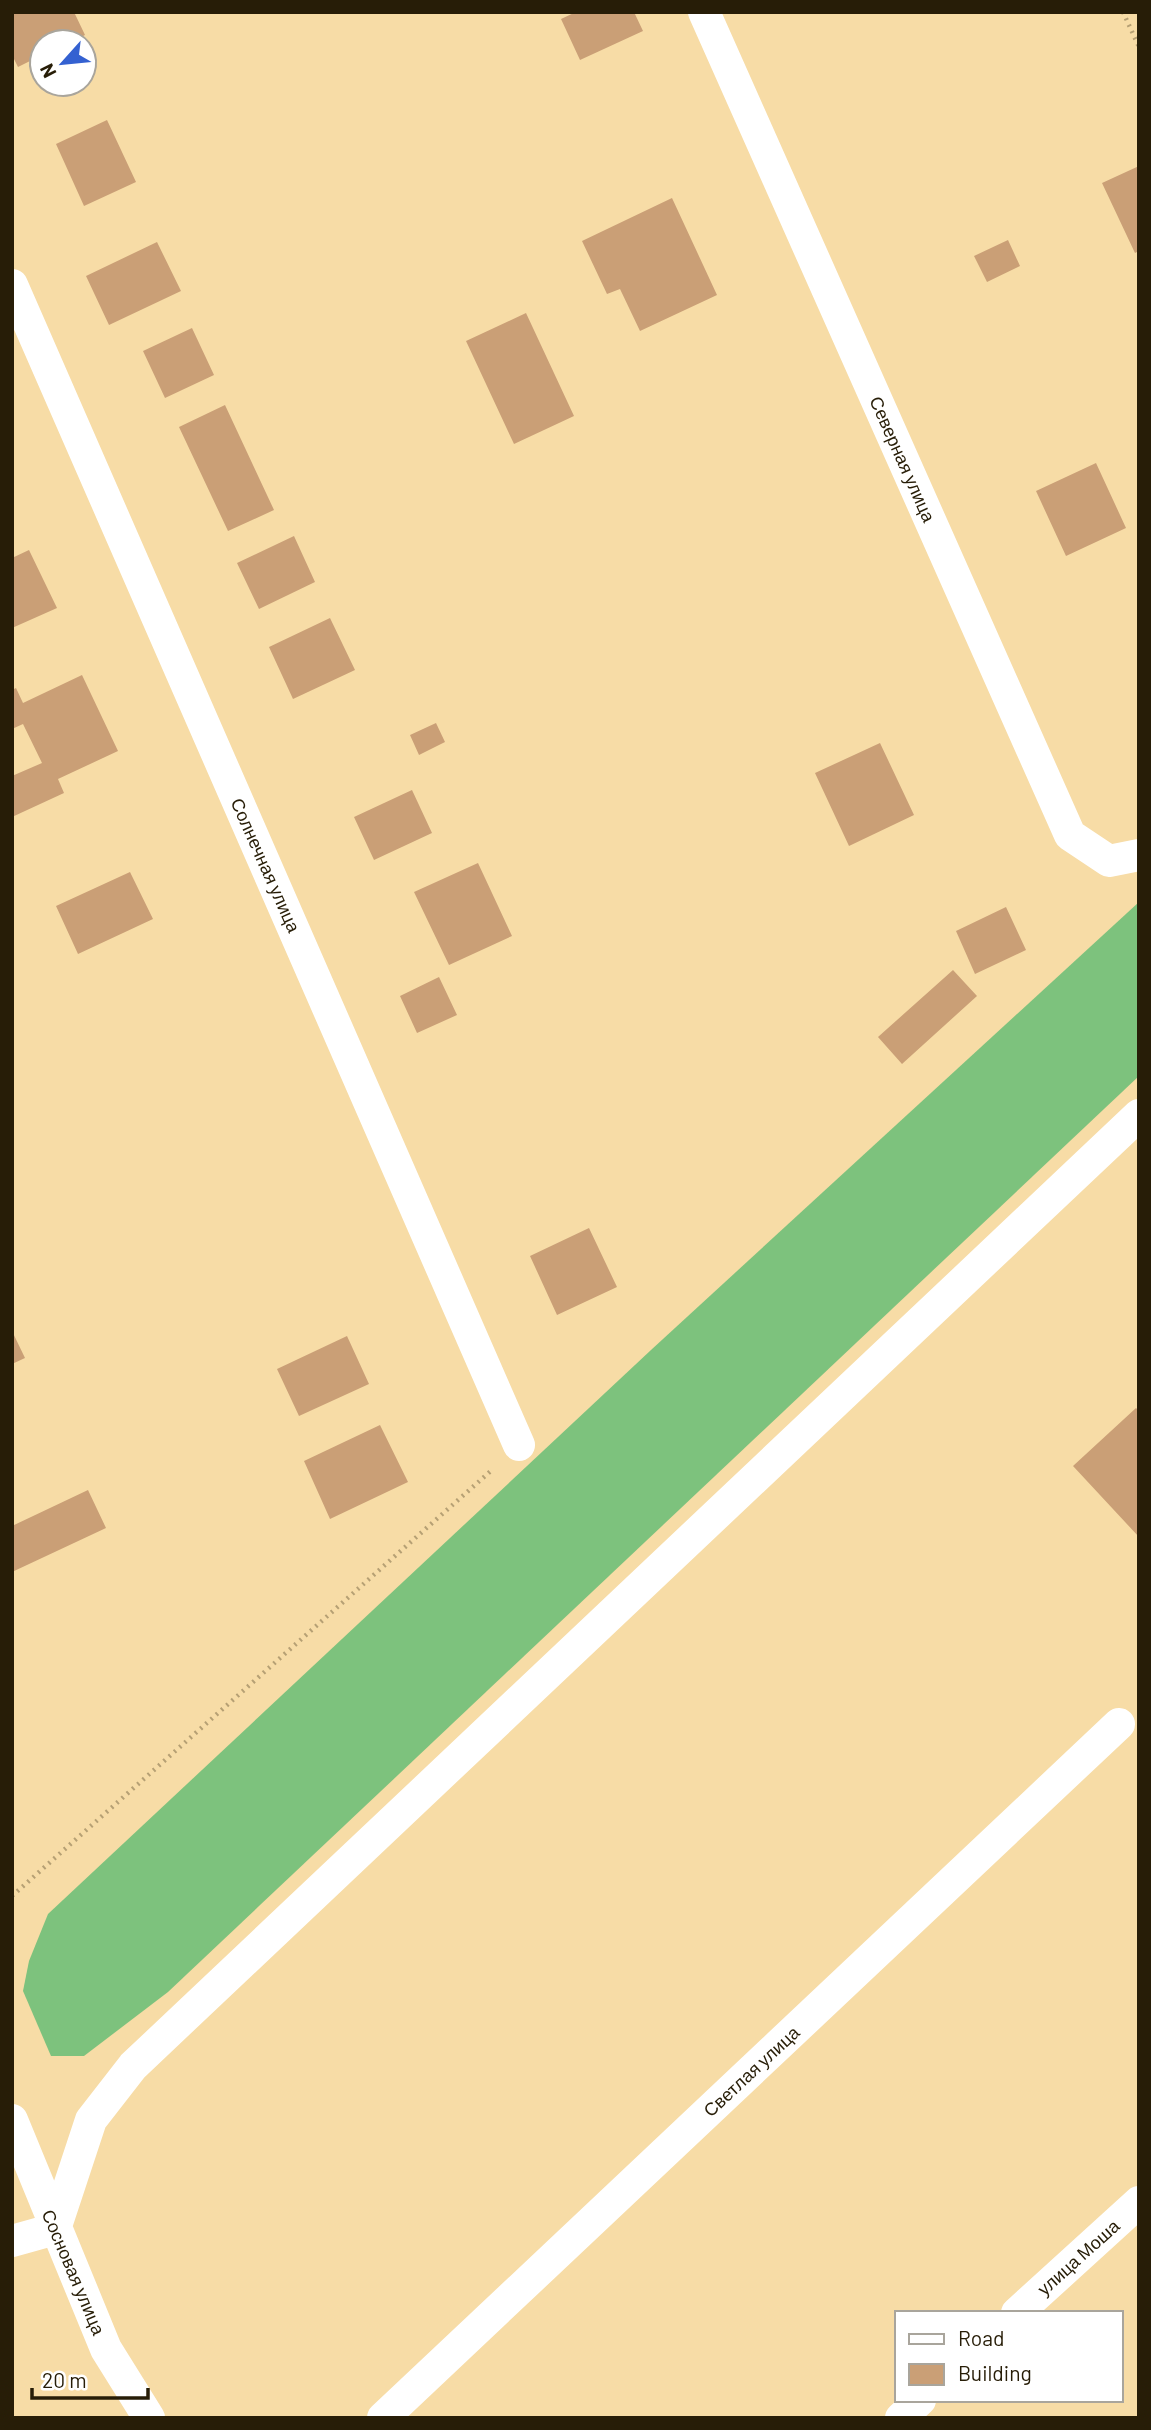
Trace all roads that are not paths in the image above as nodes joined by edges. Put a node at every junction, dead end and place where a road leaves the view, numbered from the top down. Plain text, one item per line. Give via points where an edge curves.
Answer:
1 (704, 12) edge
2 (12, 285) edge
3 (1139, 856) edge
4 (1139, 1115) edge
5 (519, 1445) road end
6 (1119, 1724) dead end
7 (12, 2120) edge
8 (1139, 2202) edge
9 (55, 2229) junction
10 (12, 2241) edge
11 (1019, 2311) edge
12 (918, 2402) edge
13 (149, 2418) edge
14 (383, 2418) edge
15 (901, 2418) edge

1 - 3 street, Северная улица via 1070,835 1109,861
2 - 5 street, Солнечная улица
4 - 9 street via 133,2066 91,2120
6 - 14 street, Светлая улица
7 - 9 street, Сосновая улица
8 - 11 street, улица Моша
9 - 10 street
9 - 13 street, Сосновая улица via 106,2349
12 - 15 street

